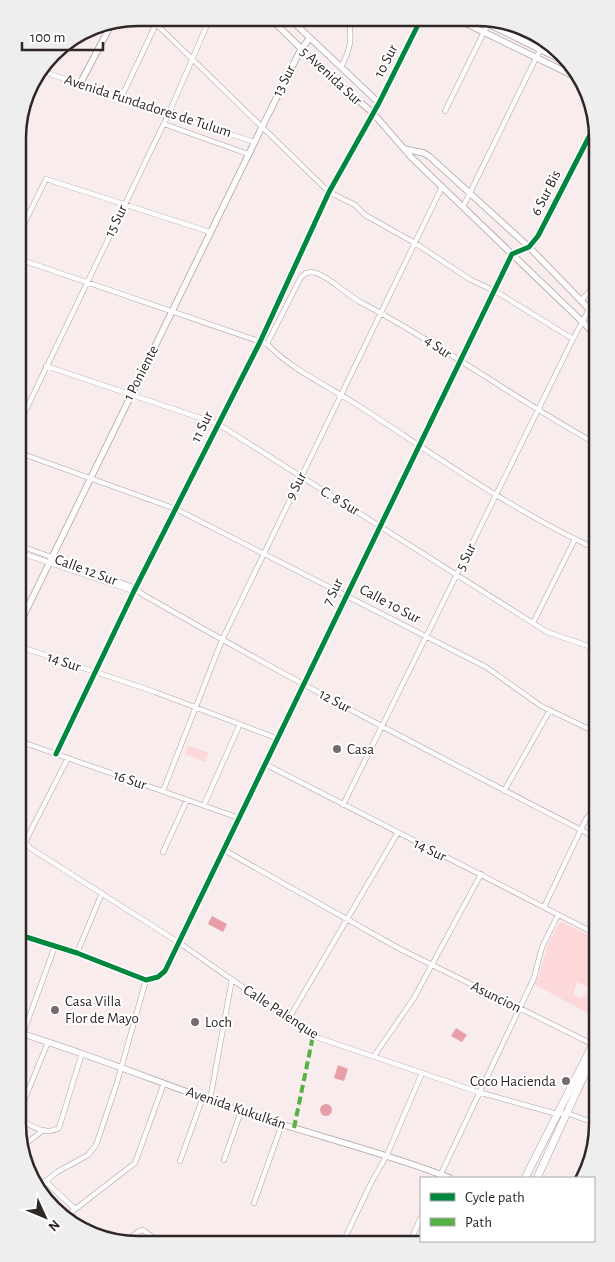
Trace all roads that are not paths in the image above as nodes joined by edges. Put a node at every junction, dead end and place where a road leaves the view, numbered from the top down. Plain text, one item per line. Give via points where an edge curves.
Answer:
1 (155, 26) edge
2 (158, 26) edge
3 (206, 26) edge
4 (278, 26) edge
5 (297, 26) edge
6 (350, 26) edge
7 (418, 26) edge
8 (472, 26) edge
9 (487, 27) edge
10 (495, 28) edge
11 (108, 31) edge
12 (484, 32) junction
13 (310, 38) junction
14 (543, 48) edge
15 (301, 49) junction
16 (540, 50) junction
17 (551, 55) edge
18 (536, 58) junction
19 (192, 59) junction
20 (341, 67) junction
21 (48, 72) edge
22 (568, 73) edge
23 (80, 84) junction
24 (122, 96) junction
25 (379, 103) junction
26 (445, 111) dead end
27 (372, 112) junction
28 (169, 113) junction
29 (164, 124) junction
30 (262, 127) junction
31 (589, 137) edge
32 (254, 142) junction
33 (405, 149) junction
34 (248, 154) junction
35 (442, 187) junction
36 (329, 192) junction
37 (470, 195) junction
38 (125, 203) junction
39 (464, 207) junction
40 (26, 220) edge
41 (210, 232) junction
42 (415, 243) junction
43 (529, 248) junction
44 (512, 254) junction
45 (26, 261) edge
46 (86, 282) junction
47 (495, 291) junction
48 (589, 291) edge
49 (581, 300) junction
50 (589, 307) edge
51 (171, 311) junction
52 (381, 312) junction
53 (589, 313) edge
54 (583, 322) junction
55 (589, 329) edge
56 (572, 339) junction
57 (260, 342) junction
58 (267, 344) junction
59 (459, 362) junction
60 (46, 366) junction
61 (129, 395) junction
62 (341, 395) junction
63 (26, 409) edge
64 (537, 411) junction
65 (218, 424) junction
66 (589, 440) edge
67 (420, 445) junction
68 (26, 455) edge
69 (301, 477) junction
70 (90, 479) junction
71 (496, 493) junction
72 (176, 509) junction
73 (380, 524) junction
74 (575, 539) junction
75 (589, 546) edge
76 (26, 548) edge
77 (263, 552) junction
78 (26, 554) edge
79 (50, 560) junction
80 (457, 576) junction
81 (135, 590) junction
82 (142, 594) joint
83 (346, 594) junction
84 (26, 610) edge
85 (532, 623) junction
86 (425, 637) junction
87 (222, 640) junction
88 (589, 647) edge
89 (26, 649) edge
90 (95, 673) junction
91 (303, 684) junction
92 (196, 708) junction
93 (550, 710) junction
94 (239, 726) junction
95 (382, 726) junction
96 (589, 729) edge
97 (276, 738) junction
98 (26, 743) edge
99 (56, 754) junction
100 (68, 758) junction
101 (265, 764) junction
102 (162, 791) junction
103 (504, 791) junction
104 (187, 800) junction
105 (343, 805) junction
106 (204, 806) junction
107 (589, 817) edge
108 (239, 818) junction
109 (581, 830) junction
110 (397, 834) junction
111 (589, 834) edge
112 (26, 837) edge
113 (26, 841) edge
114 (224, 850) junction
115 (163, 852) dead end
116 (481, 874) junction
117 (102, 893) junction
118 (544, 907) junction
119 (558, 915) junction
120 (348, 921) junction
121 (589, 930) edge
122 (26, 937) edge
123 (178, 942) junction
124 (55, 946) junction
125 (77, 953) junction
126 (430, 964) junction
127 (232, 979) junction
128 (146, 980) junction
129 (520, 1008) junction
130 (288, 1020) junction
131 (26, 1026) edge
132 (26, 1035) edge
133 (48, 1042) junction
134 (589, 1043) edge
135 (82, 1053) junction
136 (589, 1055) edge
137 (374, 1056) junction
138 (589, 1058) edge
139 (121, 1067) junction
140 (422, 1072) junction
141 (164, 1083) junction
142 (478, 1092) junction
143 (26, 1096) edge
144 (203, 1097) junction
145 (210, 1100) junction
146 (241, 1111) junction
147 (567, 1113) junction
148 (557, 1114) junction
149 (589, 1121) edge
150 (26, 1123) edge
151 (282, 1124) junction
152 (42, 1131) junction
153 (28, 1143) edge
154 (388, 1155) junction
155 (224, 1160) dead end
156 (180, 1161) dead end
157 (440, 1176) edge
158 (526, 1177) edge
159 (537, 1177) edge
160 (45, 1181) joint
161 (254, 1203) dead end
162 (75, 1209) junction
163 (70, 1213) edge
164 (420, 1219) edge
165 (135, 1236) edge
166 (151, 1236) edge
167 (346, 1236) edge
168 (413, 1236) edge

1 - 24 street
2 - 19 street
3 - 19 street, 15 Sur
4 - 15 street, 5 Avenida Sur
5 - 13 street
6 - 20 street via 349,50
7 - 25 street, 10 Sur
8 - 12 street
9 - 12 street
10 - 16 street
11 - 23 street
12 - 18 street
12 - 26 street
13 - 15 street, 13 Sur
13 - 20 street
14 - 16 street
15 - 27 street, 5 Avenida Sur
15 - 30 street, 13 Sur
16 - 17 street
16 - 18 street
18 - 22 street
18 - 37 street
19 - 28 street, 15 Sur
19 - 30 street
20 - 25 street
21 - 23 street, Avenida Fundadores de Tulum
23 - 24 street, Avenida Fundadores de Tulum
24 - 28 street, Avenida Fundadores de Tulum
25 - 27 street, 10 Sur
27 - 33 street, 5 Avenida Sur
27 - 36 street, 11 Sur
28 - 29 street, 15 Sur
28 - 32 street, Avenida Fundadores de Tulum
29 - 34 street
29 - 38 street, 15 Sur
30 - 32 street, 1 Poniente
30 - 36 street
31 - 43 street, 6 Sur Bis
32 - 34 street, 1 Poniente
33 - 35 street, 5 Avenida Sur
33 - 37 street via 424,153
34 - 41 street, 1 Poniente
35 - 39 street, 5 Avenida Sur
35 - 42 street, 9 Sur
36 - 42 street
36 - 57 street, 11 Sur
37 - 39 street
37 - 43 street
38 - 40 street via 46,179
38 - 41 street
38 - 46 street, 15 Sur
39 - 44 street, 5 Avenida Sur
41 - 51 street, 1 Poniente
42 - 47 street via 471,280
42 - 52 street, 9 Sur
43 - 44 street
43 - 49 street
44 - 47 street, 7 Sur
44 - 54 street, 5 Avenida Sur
45 - 46 street
46 - 51 street
46 - 60 street, 15 Sur
47 - 56 street
47 - 59 street, 7 Sur
48 - 49 street
49 - 50 street
51 - 57 street
51 - 61 street, 1 Poniente
52 - 58 street, 4 Sur via 318,274 306,273
52 - 59 street, 4 Sur via 445,350
52 - 62 street, 9 Sur
53 - 54 street, 5 Sur
54 - 55 street, 5 Avenida Sur
54 - 56 street, 5 Sur
56 - 64 street, 5 Sur
57 - 58 street
57 - 65 street, 11 Sur
58 - 62 street via 290,364
59 - 64 street, 4 Sur
59 - 67 street, 7 Sur
60 - 61 street, C. 8 Sur
60 - 63 street, 15 Sur
61 - 65 street, C. 8 Sur
61 - 70 street, 1 Poniente
62 - 67 street
62 - 69 street, 9 Sur
64 - 66 street, 4 Sur
64 - 71 street, 5 Sur
65 - 69 street, C. 8 Sur
65 - 72 street, 11 Sur
67 - 71 street
67 - 73 street, 7 Sur
68 - 70 street, Calle 10 Sur
69 - 73 street, C. 8 Sur
69 - 77 street, 9 Sur
70 - 72 street, Calle 10 Sur
70 - 79 street, 1 Poniente
71 - 74 street
71 - 80 street, 5 Sur
72 - 77 street, Calle 10 Sur
72 - 81 street, 11 Sur
73 - 80 street, C. 8 Sur
73 - 83 street, 7 Sur
74 - 75 street
74 - 85 street
76 - 79 street, Calle 12 Sur
77 - 83 street, Calle 10 Sur
77 - 87 street, 9 Sur
78 - 79 street, Calle 12 Sur
79 - 81 street, Calle 12 Sur
79 - 84 street, 1 Poniente
80 - 85 street, C. 8 Sur
80 - 86 street, 5 Sur
81 - 82 street, Calle 12 Sur
81 - 90 street, 11 Sur
82 - 87 street, 12 Sur
83 - 86 street, Calle 10 Sur
83 - 91 street, 7 Sur
85 - 88 street, C. 8 Sur via 547,632
86 - 93 street, Calle 10 Sur via 486,667
86 - 95 street, 5 Sur
87 - 91 street, 12 Sur
87 - 92 street, 9 Sur
89 - 90 street, 14 Sur
90 - 92 street, 14 Sur
90 - 99 street, 11 Sur
91 - 95 street, 12 Sur
91 - 97 street, 7 Sur
92 - 94 street, 14 Sur
92 - 102 street, 9 Sur
93 - 96 street, Calle 10 Sur
93 - 103 street
94 - 97 street, 14 Sur
94 - 106 street
95 - 103 street, 12 Sur
95 - 105 street, 5 Sur
97 - 101 street, 7 Sur
98 - 99 street, 16 Sur
99 - 100 street, 16 Sur
100 - 102 street, 16 Sur
100 - 112 street
101 - 105 street, 14 Sur
101 - 108 street, 7 Sur
102 - 104 street, 16 Sur
103 - 109 street, 12 Sur
104 - 106 street, 16 Sur
104 - 115 street
105 - 110 street, 14 Sur
106 - 108 street, 16 Sur
107 - 109 street
108 - 114 street, 7 Sur
109 - 111 street, 12 Sur
109 - 118 street
110 - 116 street, 14 Sur
110 - 120 street
113 - 117 street, Calle Palenque via 30,848
114 - 120 street
114 - 123 street, 7 Sur
116 - 118 street, 14 Sur
116 - 126 street via 455,925
117 - 123 street, Calle Palenque
117 - 125 street
118 - 119 street, 14 Sur
119 - 121 street, 14 Sur
119 - 129 street via 542,947 536,972
120 - 126 street, Asuncion
120 - 130 street
122 - 124 street
123 - 127 street, Calle Palenque
123 - 128 street, 7 Sur via 165,971
124 - 125 street
124 - 131 street
125 - 128 street
126 - 129 street, Asuncion
126 - 137 street via 407,1009
127 - 130 street, Calle Palenque
127 - 145 street
128 - 139 street
129 - 134 street, Asuncion
129 - 142 street
130 - 137 street, Calle Palenque via 313,1036
132 - 133 street, Avenida Kukulkán
133 - 135 street, Avenida Kukulkán
133 - 143 street
135 - 139 street, Avenida Kukulkán
135 - 152 street via 59,1128
136 - 148 main road
137 - 140 street, Calle Palenque
138 - 147 main road
139 - 141 street, Avenida Kukulkán
139 - 160 street via 93,1150
140 - 142 street, Calle Palenque
140 - 154 street
141 - 144 street, Avenida Kukulkán
141 - 162 street via 135,1162
142 - 148 street, Calle Palenque
142 - 157 street
144 - 145 street, Avenida Kukulkán
144 - 156 street
145 - 146 street, Avenida Kukulkán
146 - 151 street, Avenida Kukulkán
146 - 155 street
147 - 148 street, Calle Palenque
147 - 149 street
147 - 159 main road
148 - 158 main road
150 - 152 street
151 - 154 street, Avenida Kukulkán
151 - 161 street
152 - 153 street
154 - 157 street, Avenida Kukulkán
154 - 167 street
160 - 162 street
162 - 163 street
164 - 168 street
165 - 166 street via 143,1230

